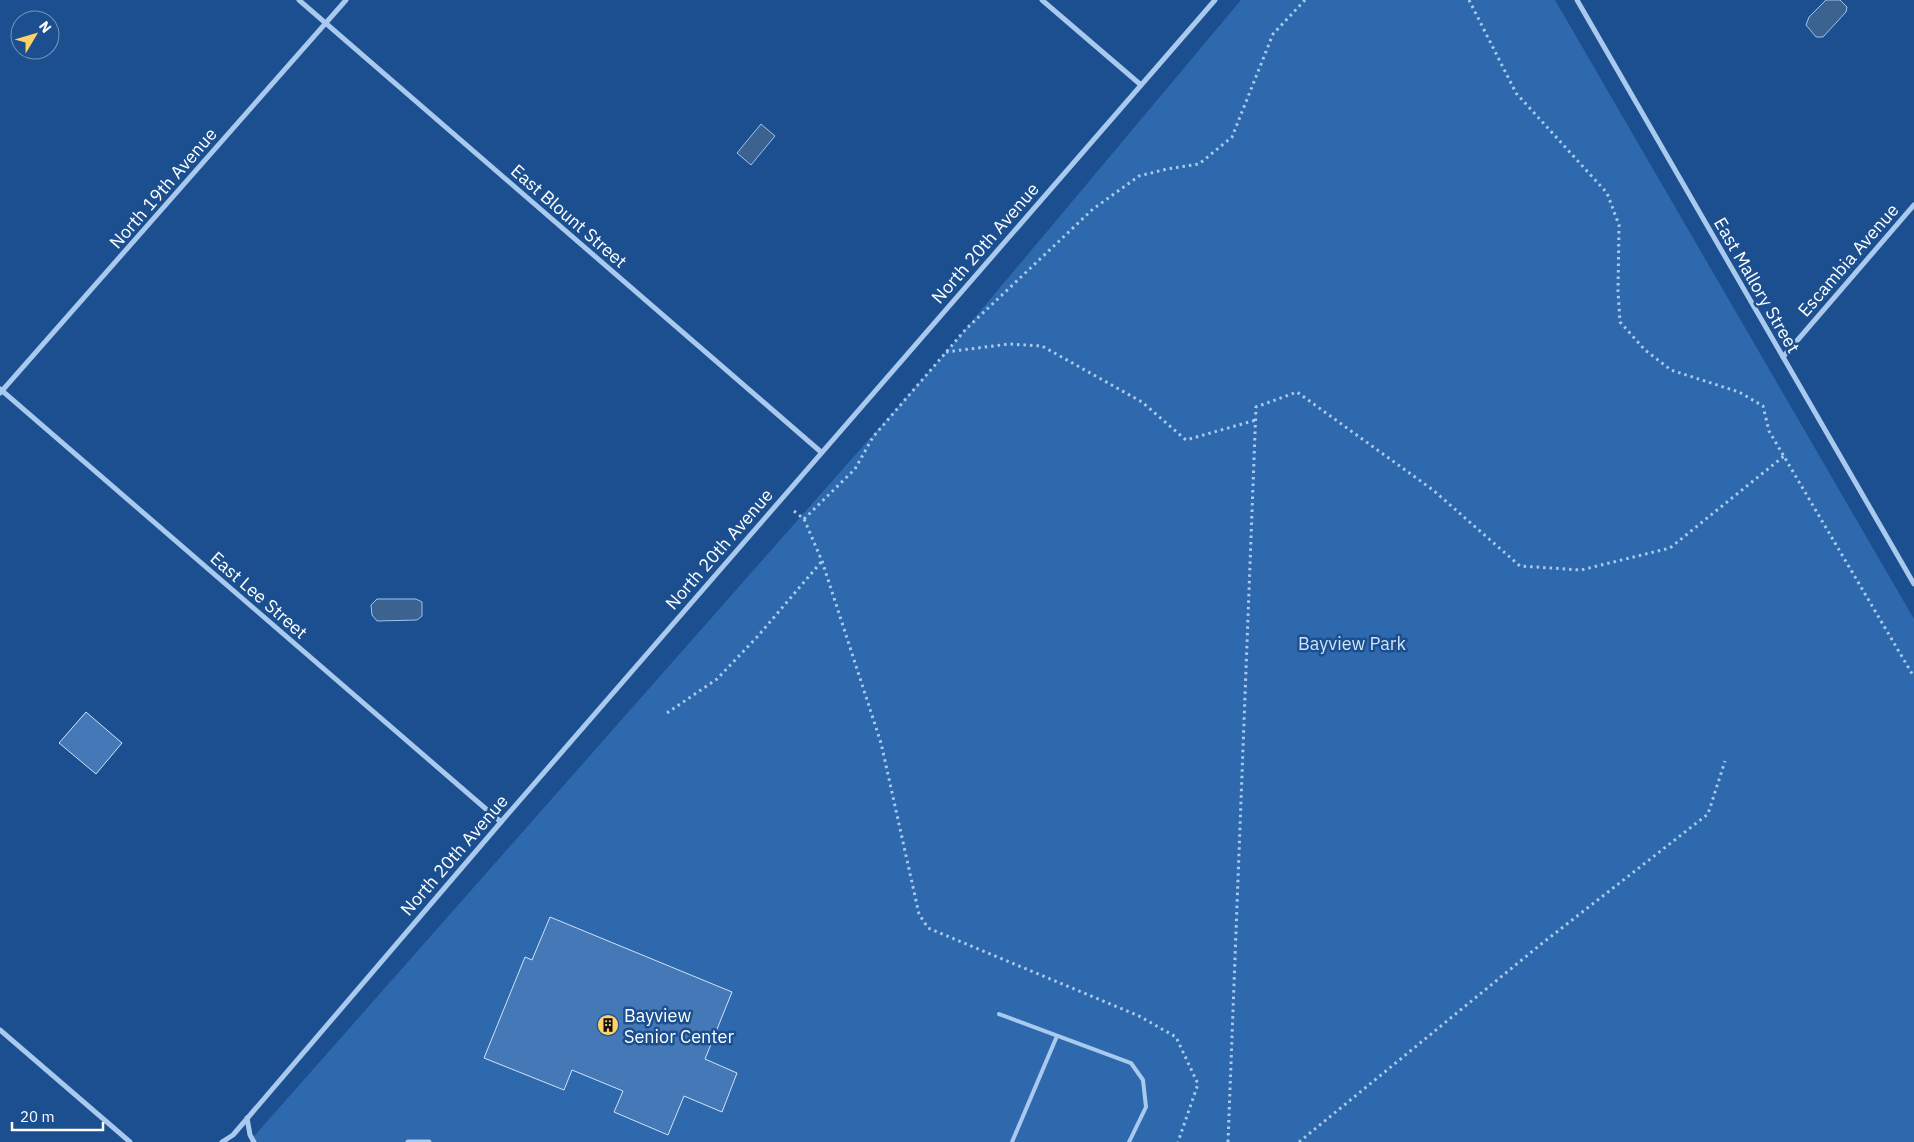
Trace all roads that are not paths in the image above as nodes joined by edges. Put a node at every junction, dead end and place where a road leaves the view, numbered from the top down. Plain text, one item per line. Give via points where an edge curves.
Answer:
1 (299, 0) edge
2 (346, 0) edge
3 (1042, 0) edge
4 (1214, 0) edge
5 (1577, 0) edge
6 (326, 23) junction
7 (1141, 86) junction
8 (1914, 205) edge
9 (1783, 356) junction
10 (1, 391) edge
11 (821, 452) junction
12 (1914, 584) edge
13 (500, 822) junction
14 (999, 1014) dead end
15 (0, 1030) edge
16 (1057, 1036) junction
17 (247, 1118) junction
18 (130, 1142) edge
19 (222, 1142) edge
20 (254, 1142) edge
21 (408, 1142) edge
22 (429, 1142) edge
23 (1012, 1142) edge
24 (1129, 1142) edge

1 - 6 street, East Blount Street
2 - 6 street, North 19th Avenue
3 - 7 street
4 - 7 street, North 20th Avenue
5 - 9 street, East Mallory Street
6 - 10 street, North 19th Avenue
6 - 11 street, East Blount Street
7 - 11 street, North 20th Avenue
8 - 9 street, Escambia Avenue
9 - 12 street, East Mallory Street
10 - 13 street, East Lee Street
11 - 13 street, North 20th Avenue
13 - 17 street, North 20th Avenue
14 - 16 lane
15 - 18 street
16 - 23 lane
16 - 24 lane via 1131,1063 1143,1080 1146,1108
17 - 19 street, North 20th Avenue via 233,1135
17 - 20 street
21 - 22 street

